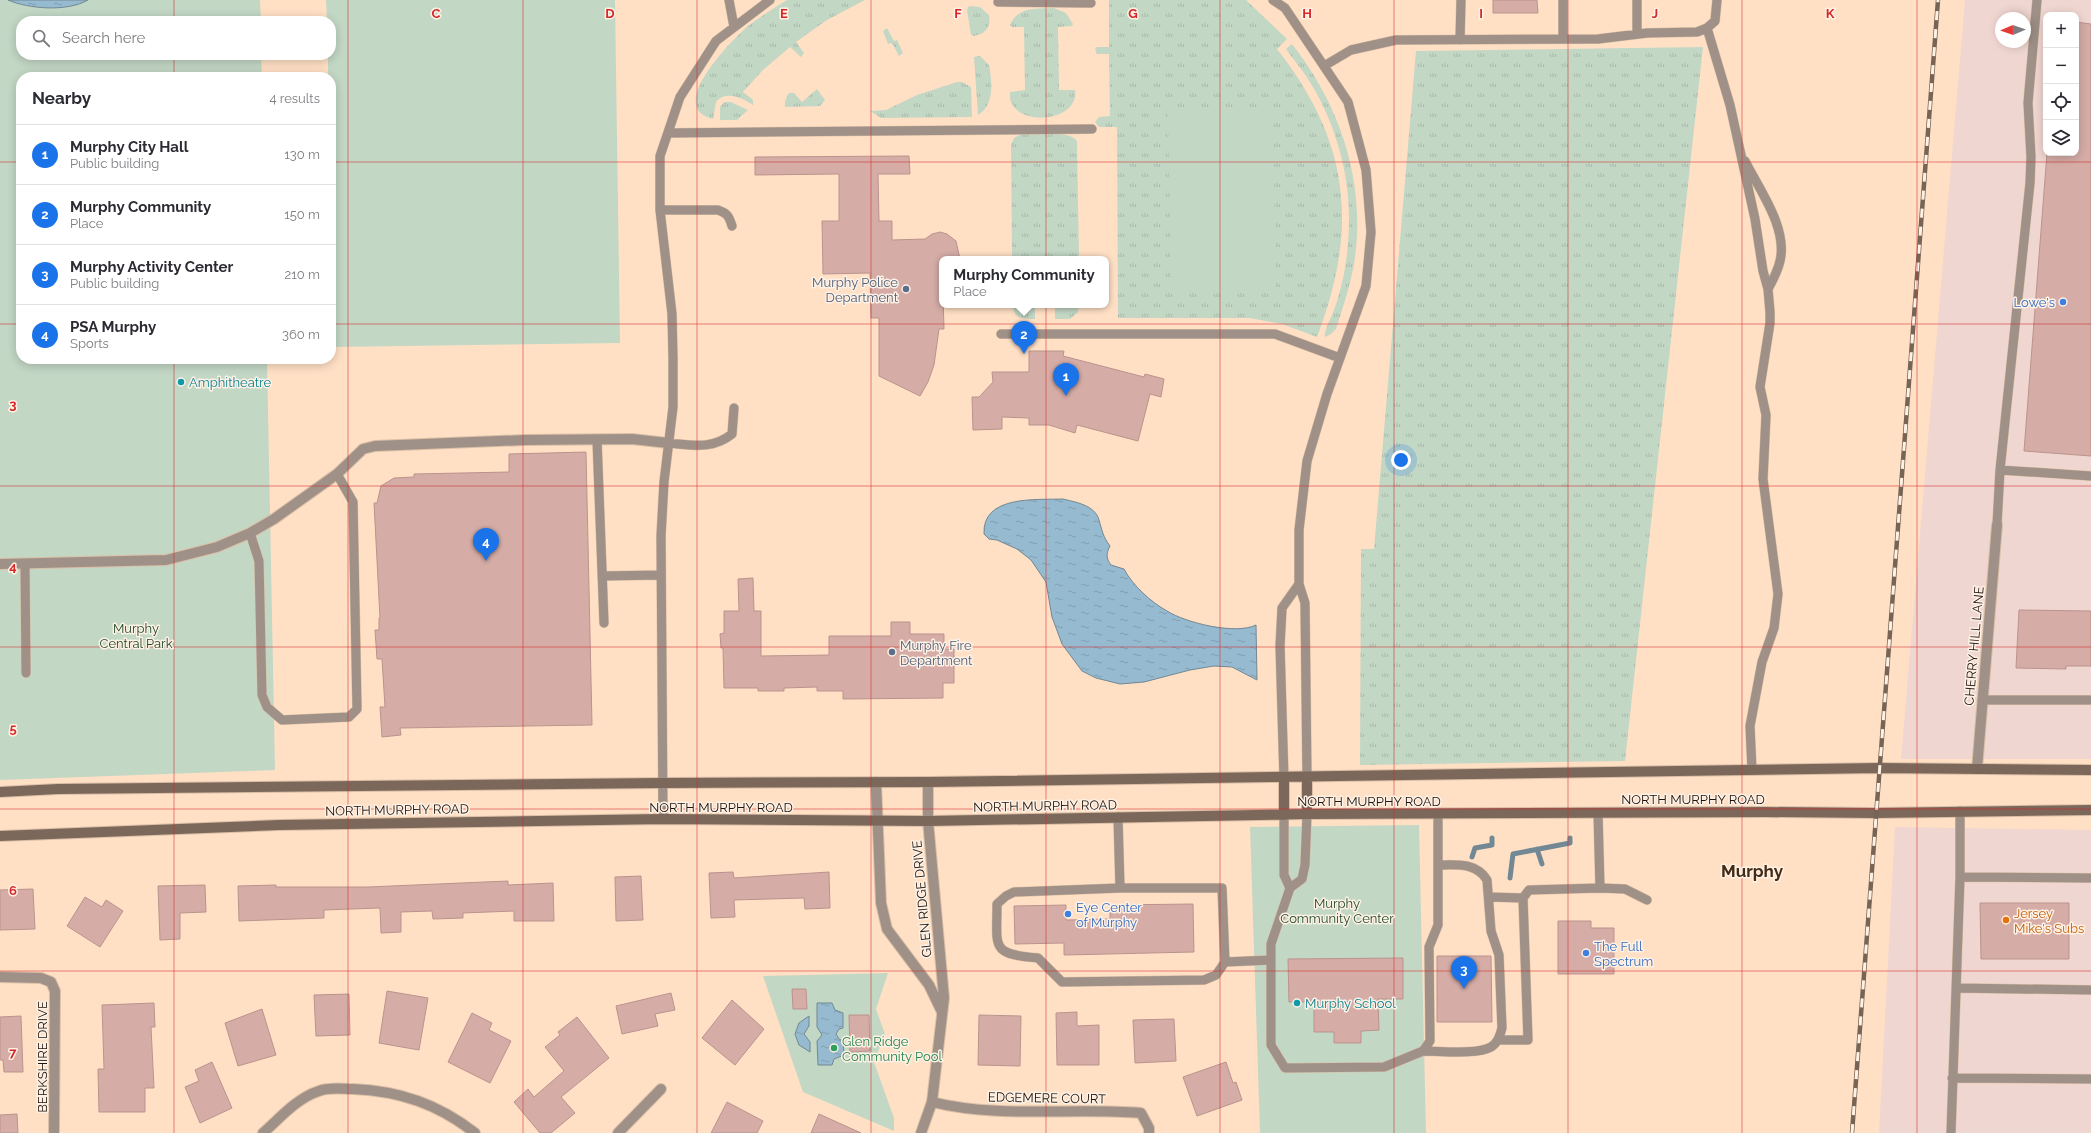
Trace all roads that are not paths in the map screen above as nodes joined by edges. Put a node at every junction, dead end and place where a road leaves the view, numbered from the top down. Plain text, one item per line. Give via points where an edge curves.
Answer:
1 (729, 0) edge
2 (770, 0) edge
3 (1273, 0) edge
4 (1461, 0) edge
5 (1563, 0) edge
6 (1637, 0) edge
7 (1718, 0) edge
8 (2037, 0) edge
9 (1019, 1) edge
10 (1055, 1) edge
11 (998, 2) dead end
12 (1091, 3) dead end
13 (734, 27) junction
14 (1707, 28) junction
15 (1637, 34) junction
16 (1563, 39) junction
17 (1460, 40) junction
18 (1324, 66) junction
19 (1092, 129) dead end
20 (668, 133) junction
21 (1738, 147) junction
22 (660, 210) junction
23 (732, 226) dead end
24 (1768, 289) junction
25 (1001, 334) dead end
26 (1340, 358) junction
27 (734, 408) dead end
28 (597, 440) junction
29 (668, 443) junction
30 (2000, 470) junction
31 (338, 474) junction
32 (2091, 476) edge
33 (1997, 525) joint
34 (250, 533) junction
35 (0, 564) edge
36 (25, 564) junction
37 (661, 575) junction
38 (602, 576) junction
39 (1299, 584) junction
40 (604, 623) dead end
41 (26, 673) dead end
42 (1982, 700) junction
43 (2091, 700) edge
44 (1976, 769) junction
45 (1752, 770) junction
46 (2091, 770) edge
47 (1284, 778) junction
48 (1307, 778) junction
49 (876, 782) junction
50 (928, 782) junction
51 (662, 783) junction
52 (0, 792) edge
53 (2091, 810) edge
54 (1960, 811) junction
55 (1598, 813) junction
56 (1307, 814) junction
57 (1438, 814) junction
58 (1284, 815) junction
59 (1118, 817) junction
60 (663, 819) junction
61 (876, 821) junction
62 (928, 821) junction
63 (0, 836) edge
64 (1438, 865) junction
65 (1960, 877) junction
66 (2091, 878) edge
67 (1120, 888) junction
68 (1290, 888) junction
69 (1600, 888) junction
70 (1489, 897) junction
71 (1523, 898) junction
72 (1647, 900) dead end
73 (1271, 960) junction
74 (1225, 962) junction
75 (0, 977) edge
76 (1957, 988) junction
77 (2091, 990) edge
78 (943, 1014) junction
79 (1498, 1040) junction
80 (1423, 1051) junction
81 (1952, 1078) junction
82 (2091, 1079) edge
83 (661, 1089) dead end
84 (932, 1102) junction
85 (54, 1133) edge
86 (263, 1133) edge
87 (475, 1133) edge
88 (618, 1133) edge
89 (921, 1133) edge
90 (1149, 1133) edge
91 (1951, 1133) edge

1 - 13 lane
2 - 13 lane
3 - 18 lane via 1285,8
4 - 17 lane
5 - 16 lane
6 - 15 lane
7 - 14 lane via 1715,21
8 - 30 lane via 2028,103 2030,183
9 - 10 lane
9 - 11 lane
10 - 12 lane
13 - 20 lane via 716,41 680,97
14 - 15 lane via 1697,32
14 - 21 lane via 1730,105
15 - 16 lane via 1598,39
16 - 17 lane
17 - 18 lane via 1396,40 1351,50
18 - 26 lane via 1348,102 1366,170 1371,232 1366,286
19 - 20 lane
20 - 22 lane via 660,156
21 - 24 lane
21 - 24 lane via 1778,226 1780,260
22 - 23 lane via 718,210 730,217
22 - 29 lane via 672,314 673,407
24 - 45 lane via 1770,324 1760,387 1766,415 1763,479 1778,594 1774,628 1762,662 1750,726
25 - 26 lane via 1275,334
26 - 39 lane via 1307,461 1299,530
27 - 29 lane via 732,434 720,443
28 - 29 street via 632,439
28 - 31 street via 375,446 358,452
28 - 38 lane
29 - 37 lane
30 - 32 lane
30 - 33 lane
31 - 34 street
31 - 34 lane via 353,502 357,709 349,717 282,720 267,707 262,695 259,561
33 - 42 street, CHERRY HILL LANE
34 - 36 street via 217,547 166,560
35 - 36 street
36 - 41 lane
37 - 38 lane
37 - 51 lane
38 - 40 lane
39 - 47 lane via 1282,608 1280,646
39 - 48 lane via 1305,603
42 - 43 lane
42 - 44 street, CHERRY HILL LANE
44 - 45 main road, NORTH MURPHY ROAD
44 - 46 main road, NORTH MURPHY ROAD
45 - 48 main road, NORTH MURPHY ROAD
47 - 48 main road, NORTH MURPHY ROAD
47 - 50 main road, NORTH MURPHY ROAD
47 - 58 main road
48 - 56 main road
49 - 50 main road, NORTH MURPHY ROAD
49 - 51 main road, NORTH MURPHY ROAD
49 - 61 street, GLEN RIDGE DRIVE
50 - 62 street, GLEN RIDGE DRIVE
51 - 52 main road, NORTH MURPHY ROAD via 58,788
51 - 60 lane
53 - 54 main road, NORTH MURPHY ROAD
54 - 55 main road, NORTH MURPHY ROAD
54 - 65 lane
55 - 57 main road, NORTH MURPHY ROAD
55 - 69 lane
56 - 57 main road, NORTH MURPHY ROAD
56 - 58 main road, NORTH MURPHY ROAD
56 - 68 lane via 1302,879
57 - 64 lane
58 - 59 main road, NORTH MURPHY ROAD
58 - 68 lane via 1284,875
59 - 62 main road, NORTH MURPHY ROAD
59 - 67 lane
60 - 61 main road, NORTH MURPHY ROAD
60 - 63 main road, NORTH MURPHY ROAD via 279,825
61 - 62 main road, NORTH MURPHY ROAD
61 - 78 street, GLEN RIDGE DRIVE via 881,903 887,929 930,985
62 - 78 street, GLEN RIDGE DRIVE via 944,991
64 - 70 lane via 1472,866 1487,880
64 - 80 lane via 1438,925 1429,947 1430,1041
65 - 66 lane
65 - 76 lane
67 - 74 lane via 1222,888
67 - 74 lane via 1014,892 997,904 997,941 1002,951 1012,956 1038,958 1062,982 1204,980 1216,975
68 - 73 lane via 1271,944
69 - 71 lane via 1529,890
69 - 72 lane via 1625,889
70 - 71 lane
70 - 79 lane via 1491,931 1499,955 1500,968 1502,1028
71 - 79 lane via 1528,1040
73 - 74 lane
73 - 80 lane via 1271,1045 1286,1068 1384,1067
75 - 85 street, BERKSHIRE DRIVE via 41,978 51,982 55,991
76 - 77 lane
76 - 81 lane
78 - 84 street, GLEN RIDGE DRIVE
79 - 80 lane via 1492,1046 1480,1050
81 - 82 lane
81 - 91 lane
83 - 88 street
84 - 89 street, GLEN RIDGE DRIVE
84 - 90 street, EDGEMERE COURT via 993,1112 1142,1113
86 - 87 street via 304,1098 321,1090 343,1089 376,1090 428,1104 461,1122

